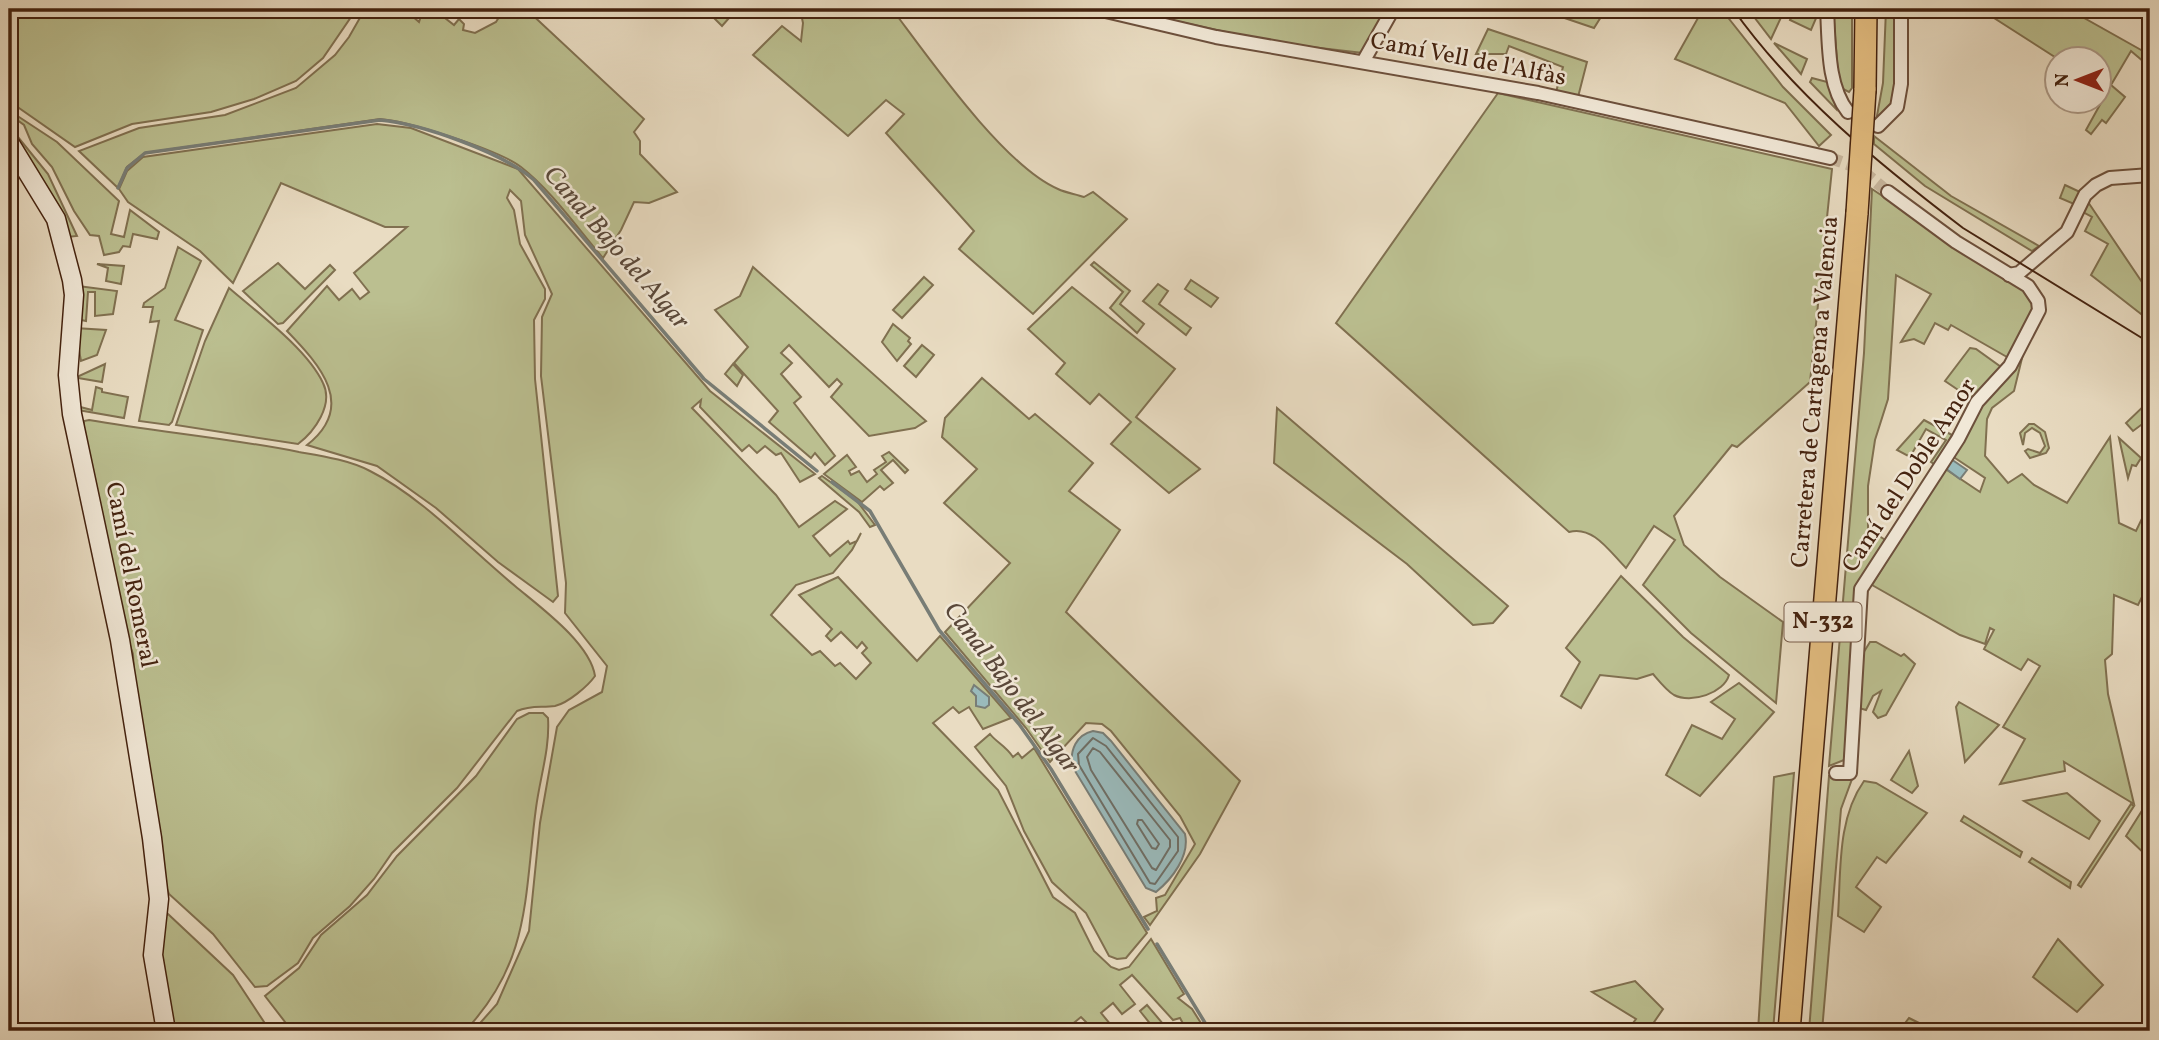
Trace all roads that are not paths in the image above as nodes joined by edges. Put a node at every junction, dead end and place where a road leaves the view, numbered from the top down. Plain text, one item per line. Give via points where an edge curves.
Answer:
1 (1097, 9) edge
2 (1393, 9) edge
3 (1827, 9) edge
4 (1866, 9) edge
5 (1901, 9) edge
6 (1363, 62) junction
7 (1848, 113) dead end
8 (1878, 126) dead end
9 (9, 142) edge
10 (1830, 158) tunnel mouth
11 (2150, 175) edge
12 (1888, 192) tunnel mouth
13 (2027, 267) junction
14 (2009, 275) junction
15 (2028, 286) junction
16 (1836, 773) dead end
17 (166, 1031) edge
18 (1789, 1031) edge

1 - 6 street, Camí Vell de l'Alfàs via 1216,37
2 - 6 street
3 - 7 street via 1833,80 1838,100
4 - 18 highway, Carretera de Cartagena a Valencia / N-332, bridge via 1857,213
5 - 8 street via 1897,107
6 - 10 street, Camí Vell de l'Alfàs via 1538,93
9 - 17 street, Camí del Romeral via 56,219 72,280 68,375 72,414 120,640 152,838 159,899 153,955
11 - 13 street via 2110,178 2096,185 2085,195 2067,232
12 - 14 street
13 - 14 street
13 - 15 street
14 - 15 street
15 - 16 street, Camí del Doble Amor via 2039,310 2010,366 1977,402 1861,589 1850,773

